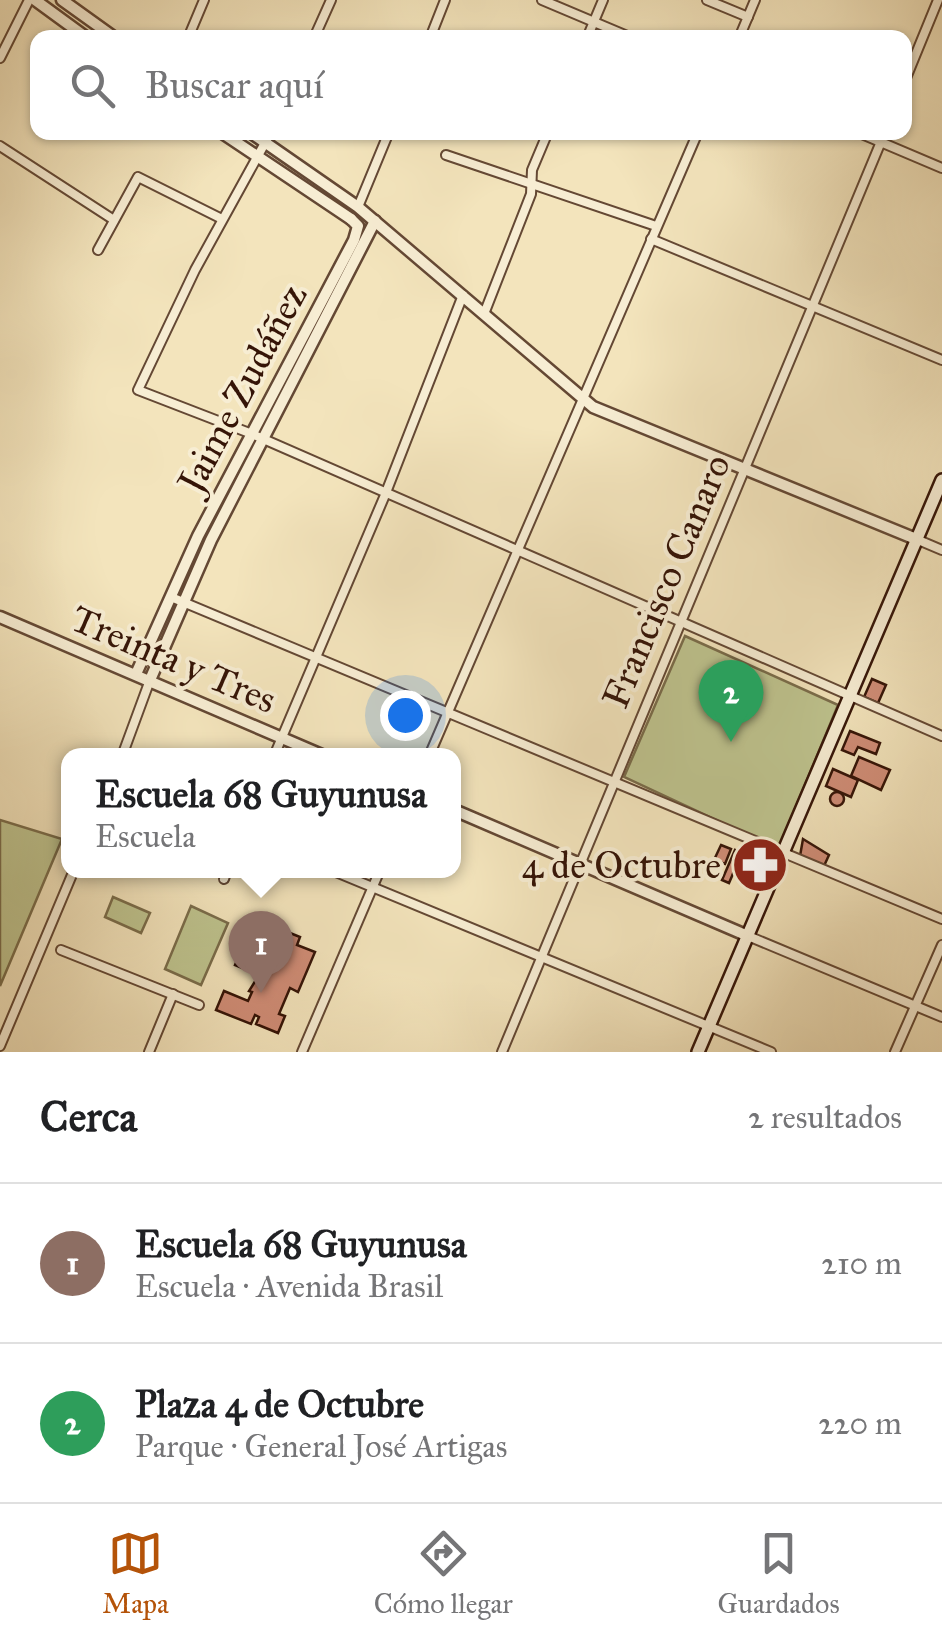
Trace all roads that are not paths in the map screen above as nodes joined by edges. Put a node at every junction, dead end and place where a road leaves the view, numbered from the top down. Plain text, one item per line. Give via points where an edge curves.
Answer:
1 (32, 0) edge
2 (62, 0) edge
3 (204, 0) edge
4 (330, 0) edge
5 (446, 0) edge
6 (542, 0) edge
7 (602, 0) edge
8 (707, 0) edge
9 (755, 0) edge
10 (938, 0) edge
11 (76, 4) edge
12 (748, 17) junction
13 (594, 22) junction
14 (75, 30) edge
15 (106, 30) edge
16 (191, 30) edge
17 (317, 30) edge
18 (433, 30) edge
19 (590, 30) edge
20 (613, 30) edge
21 (742, 30) edge
22 (0, 58) edge
23 (912, 63) edge
24 (232, 140) edge
25 (267, 140) edge
26 (271, 140) edge
27 (386, 140) edge
28 (545, 140) edge
29 (694, 140) edge
30 (874, 140) edge
31 (882, 140) edge
32 (881, 143) junction
33 (0, 146) edge
34 (446, 155) dead end
35 (256, 157) junction
36 (942, 168) edge
37 (532, 183) junction
38 (358, 207) junction
39 (222, 219) junction
40 (114, 220) junction
41 (375, 221) junction
42 (355, 222) junction
43 (656, 226) junction
44 (651, 238) junction
45 (98, 250) dead end
46 (463, 296) junction
47 (813, 306) junction
48 (484, 314) junction
49 (942, 360) edge
50 (582, 399) junction
51 (252, 434) junction
52 (264, 441) junction
53 (744, 467) junction
54 (942, 480) edge
55 (385, 496) junction
56 (916, 539) junction
57 (942, 550) edge
58 (518, 552) junction
59 (171, 597) junction
60 (184, 603) junction
61 (0, 617) edge
62 (678, 623) junction
63 (316, 657) junction
64 (136, 674) junction
65 (150, 680) junction
66 (849, 699) junction
67 (446, 715) junction
68 (942, 736) edge
69 (282, 737) junction
70 (125, 748) edge
71 (277, 748) edge
72 (306, 748) edge
73 (432, 748) edge
74 (610, 784) junction
75 (461, 813) edge
76 (783, 856) junction
77 (578, 862) junction
78 (71, 878) edge
79 (350, 878) edge
80 (377, 878) edge
81 (373, 888) junction
82 (942, 920) edge
83 (748, 936) junction
84 (942, 945) edge
85 (61, 950) dead end
86 (540, 957) junction
87 (173, 994) junction
88 (200, 1005) dead end
89 (916, 1006) junction
90 (942, 1018) edge
91 (709, 1027) junction
92 (0, 1046) edge
93 (149, 1052) edge
94 (303, 1052) edge
95 (502, 1052) edge
96 (698, 1052) edge
97 (770, 1052) edge
98 (895, 1052) edge

1 - 14 street
1 - 22 street
2 - 11 street
3 - 16 street
4 - 17 street
5 - 18 street
6 - 13 street
7 - 13 street
8 - 12 street
9 - 12 street
10 - 23 street
11 - 15 street
12 - 21 street
13 - 19 street
13 - 20 street
24 - 35 street
25 - 35 street
26 - 38 street
27 - 38 street, Jaime Zudáñez
28 - 37 street
29 - 43 street
30 - 32 street
31 - 32 street, Francisco Canaro
32 - 36 street
32 - 47 street, Francisco Canaro
33 - 40 street
34 - 37 street
35 - 39 street
35 - 42 street
37 - 43 street
37 - 48 street
38 - 41 street
38 - 42 street, Jaime Zudáñez
39 - 40 street via 143,178 135,179
39 - 51 street via 138,390
40 - 45 street
41 - 42 street
41 - 46 street
41 - 52 street, Jaime Zudáñez
42 - 51 street, Jaime Zudáñez
43 - 44 street
44 - 47 street
44 - 50 street
46 - 48 street
46 - 55 street
47 - 49 street
47 - 53 street, Francisco Canaro
48 - 50 street
50 - 53 street
50 - 58 street
51 - 52 street
51 - 59 street, Jaime Zudáñez
52 - 55 street
52 - 60 street, Jaime Zudáñez
53 - 56 street
53 - 62 street, Francisco Canaro
54 - 56 main road
55 - 58 street
55 - 63 street
56 - 57 street
56 - 66 main road
58 - 62 street
58 - 67 street
59 - 60 street
59 - 64 street, Jaime Zudáñez
60 - 63 street
60 - 65 street, Jaime Zudáñez
61 - 64 street, Treinta y Tres
62 - 66 street
62 - 74 street, Francisco Canaro
63 - 67 street
63 - 69 street
64 - 65 street, Treinta y Tres
65 - 69 street, Treinta y Tres
65 - 70 street, Jaime Zudáñez
66 - 68 street
66 - 76 main road
67 - 73 street
67 - 74 street
69 - 71 street
69 - 72 street, Treinta y Tres
74 - 76 street
74 - 77 street, Francisco Canaro
75 - 77 street
76 - 82 street
76 - 83 main road
77 - 83 street
77 - 86 street, Francisco Canaro
78 - 92 street
79 - 81 street
80 - 81 street
81 - 86 street
81 - 94 street
83 - 89 street
83 - 91 main road
84 - 89 street
85 - 87 street
86 - 91 street
86 - 95 street, Francisco Canaro
87 - 88 street
87 - 93 street
89 - 90 street
89 - 98 street
91 - 96 main road
91 - 97 street

